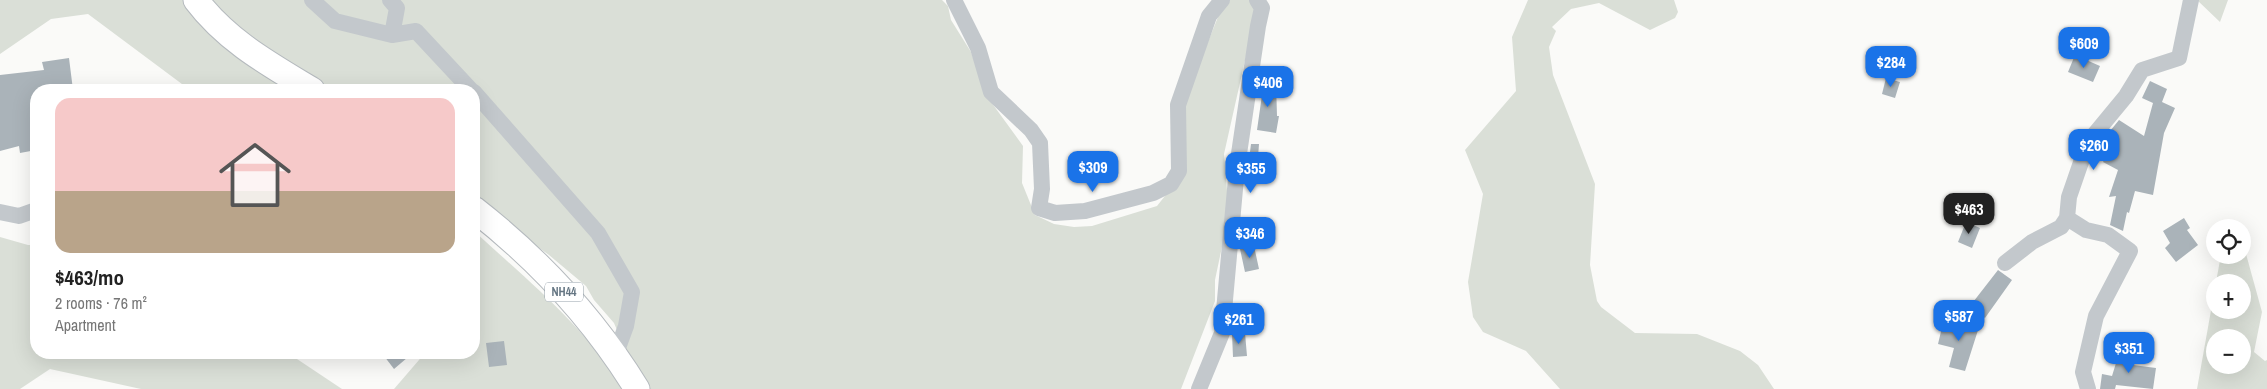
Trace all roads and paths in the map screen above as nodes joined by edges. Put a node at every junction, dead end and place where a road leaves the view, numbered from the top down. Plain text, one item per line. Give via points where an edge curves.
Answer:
1 (196, 0) edge
2 (312, 0) edge
3 (390, 0) edge
4 (954, 0) edge
5 (1222, 0) edge
6 (1256, 0) edge
7 (2191, 0) edge
8 (392, 35) junction
9 (302, 84) edge
10 (466, 84) edge
11 (480, 99) edge
12 (0, 212) edge
13 (30, 212) edge
14 (480, 214) edge
15 (2067, 218) junction
16 (2005, 263) dead end
17 (615, 356) junction
18 (637, 389) edge
19 (1199, 389) edge
20 (2088, 389) edge

1 - 9 main road via 223,32
2 - 8 street via 335,22
3 - 8 street via 397,8
4 - 5 street via 978,48 990,92 1031,130 1040,143 1042,189 1039,208 1055,212 1085,211 1171,184 1179,171 1178,106 1209,16
6 - 19 street via 1262,8 1238,167 1222,333
7 - 15 street via 2179,58 2142,70 2126,96 2088,142 2069,197
8 - 10 street via 416,31
11 - 17 street via 598,233 632,292 626,326
12 - 13 street via 19,216
14 - 17 main road, NH44 via 548,275 590,321
15 - 16 street via 2060,227 2032,242
15 - 20 street via 2086,230 2108,235 2130,251 2096,316 2083,372
17 - 18 main road, NH44

